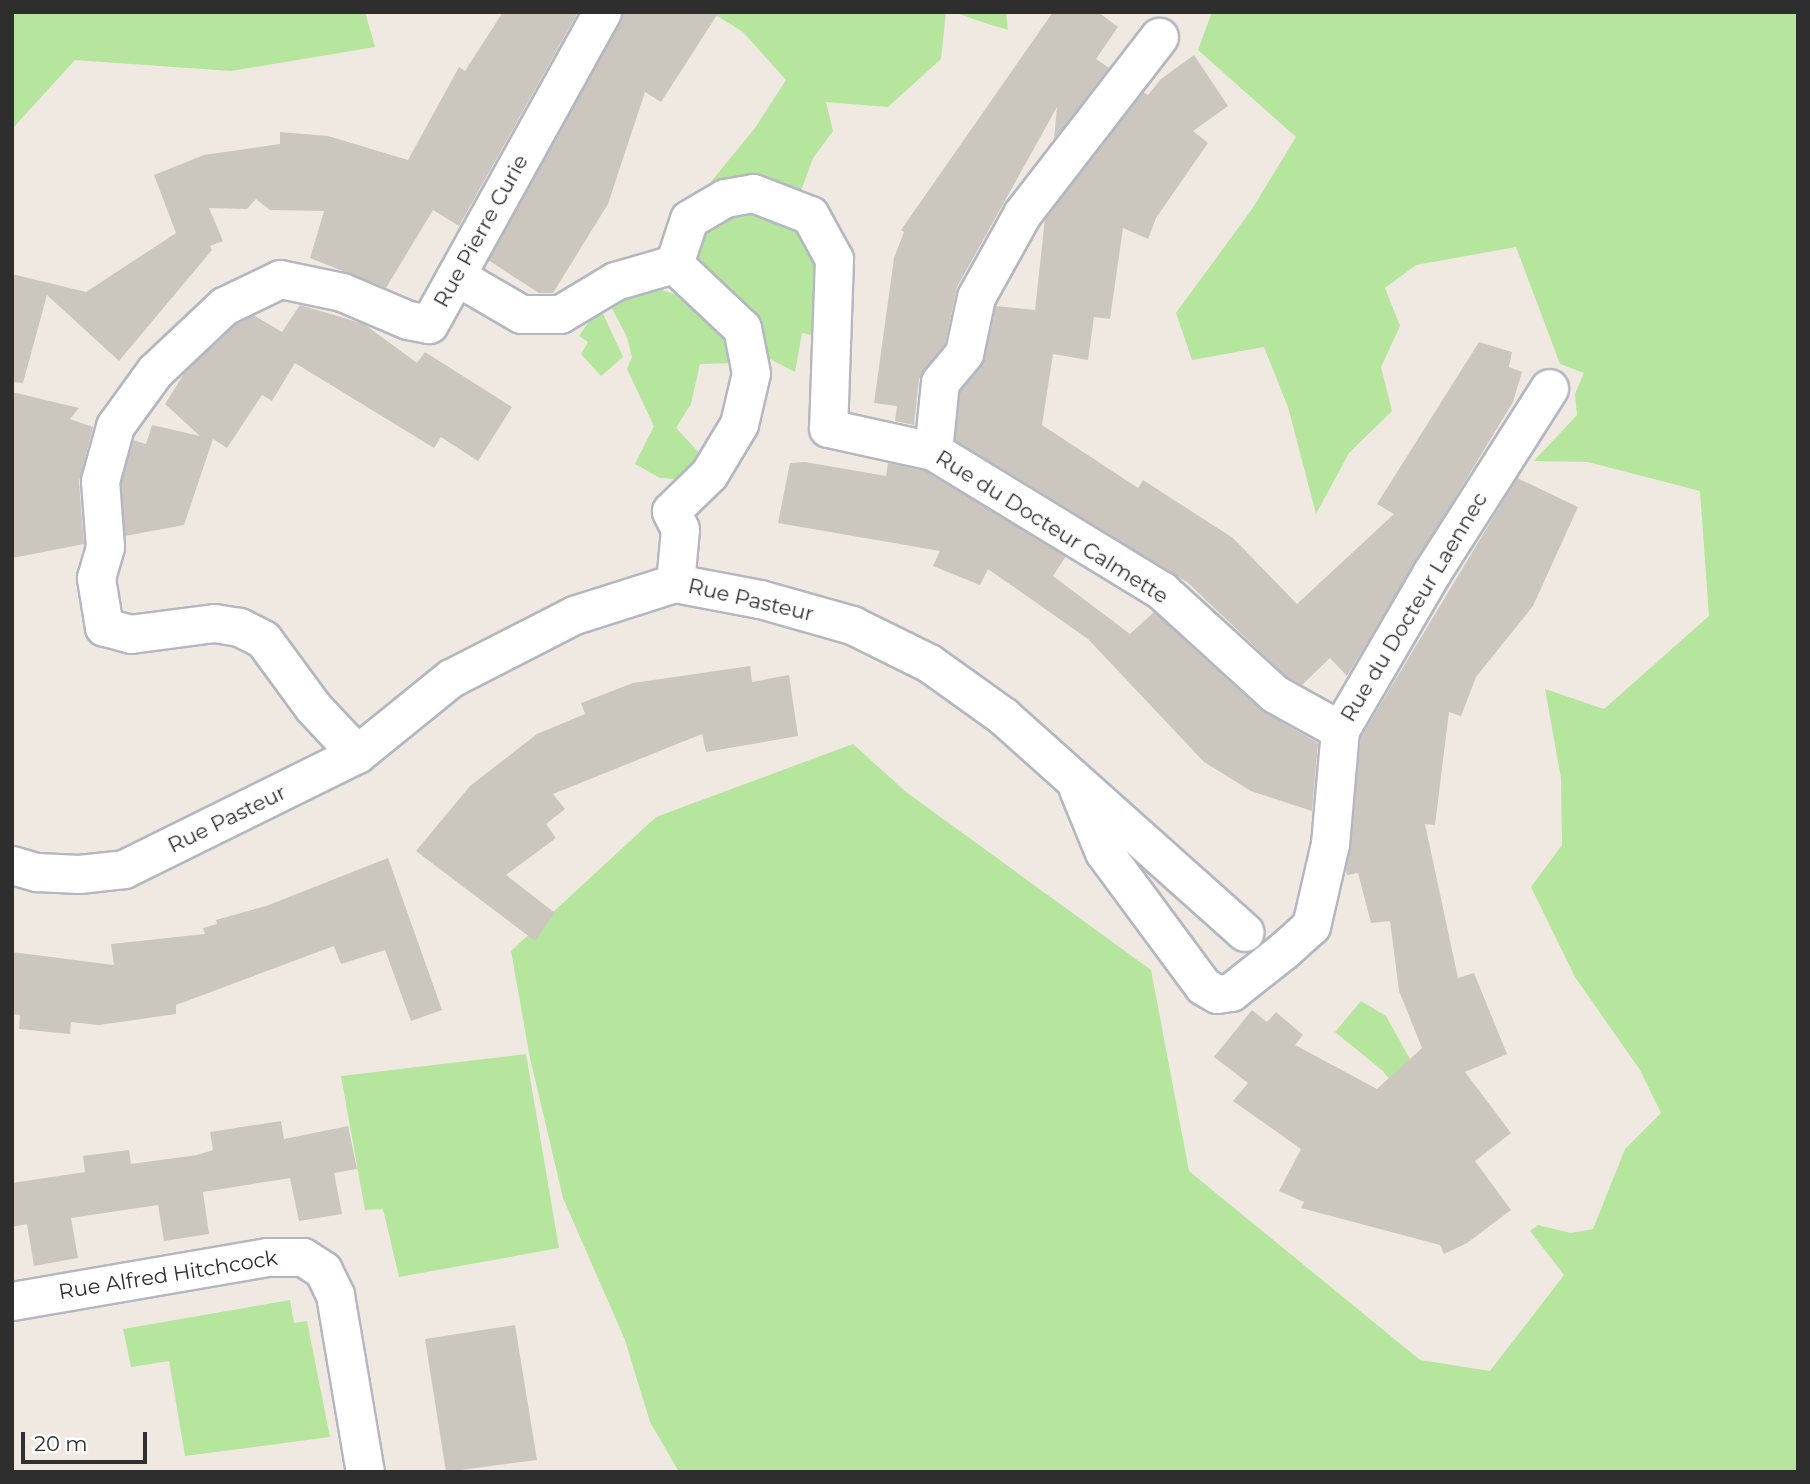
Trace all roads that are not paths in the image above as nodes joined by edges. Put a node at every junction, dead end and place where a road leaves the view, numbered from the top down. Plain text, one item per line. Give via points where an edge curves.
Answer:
1 (602, 12) edge
2 (1159, 37) dead end
3 (674, 264) junction
4 (456, 276) junction
5 (1549, 388) dead end
6 (933, 450) junction
7 (675, 583) junction
8 (1340, 730) junction
9 (357, 754) junction
10 (1076, 782) junction
11 (12, 865) edge
12 (1245, 932) dead end
13 (12, 1300) edge
14 (365, 1472) edge

1 - 4 street, Rue Pierre Curie
2 - 6 street via 1022,214 983,285 964,354 940,382
3 - 4 street via 615,281 561,314 521,314
3 - 6 street, Rue du Docteur Calmette via 689,219 725,198 754,193 810,215 825,235 834,259 828,428
3 - 7 street via 742,328 751,373 738,424 721,454 709,474 671,511 680,529
4 - 9 street, Rue Pierre Curie via 429,324 342,292 280,279 224,306 155,371 130,404 116,426 100,481 105,547 96,578 104,627 131,634 214,623 239,627 263,639 313,707
5 - 8 street, Rue du Docteur Laennec via 1432,572
6 - 8 street, Rue du Docteur Calmette via 1161,590 1275,694
7 - 9 street, Rue Pasteur via 574,615 451,678
7 - 10 street, Rue Pasteur via 760,599 852,625 929,663 1003,716
8 - 10 street, Rue du Docteur Laennec via 1330,844 1311,926 1231,992 1217,994 1203,986 1104,852
9 - 11 street, Rue Pasteur via 124,869 79,874 37,872
10 - 12 street, Rue Pasteur
13 - 14 street, Rue Alfred Hitchcock via 267,1257 303,1257 323,1270 335,1295

